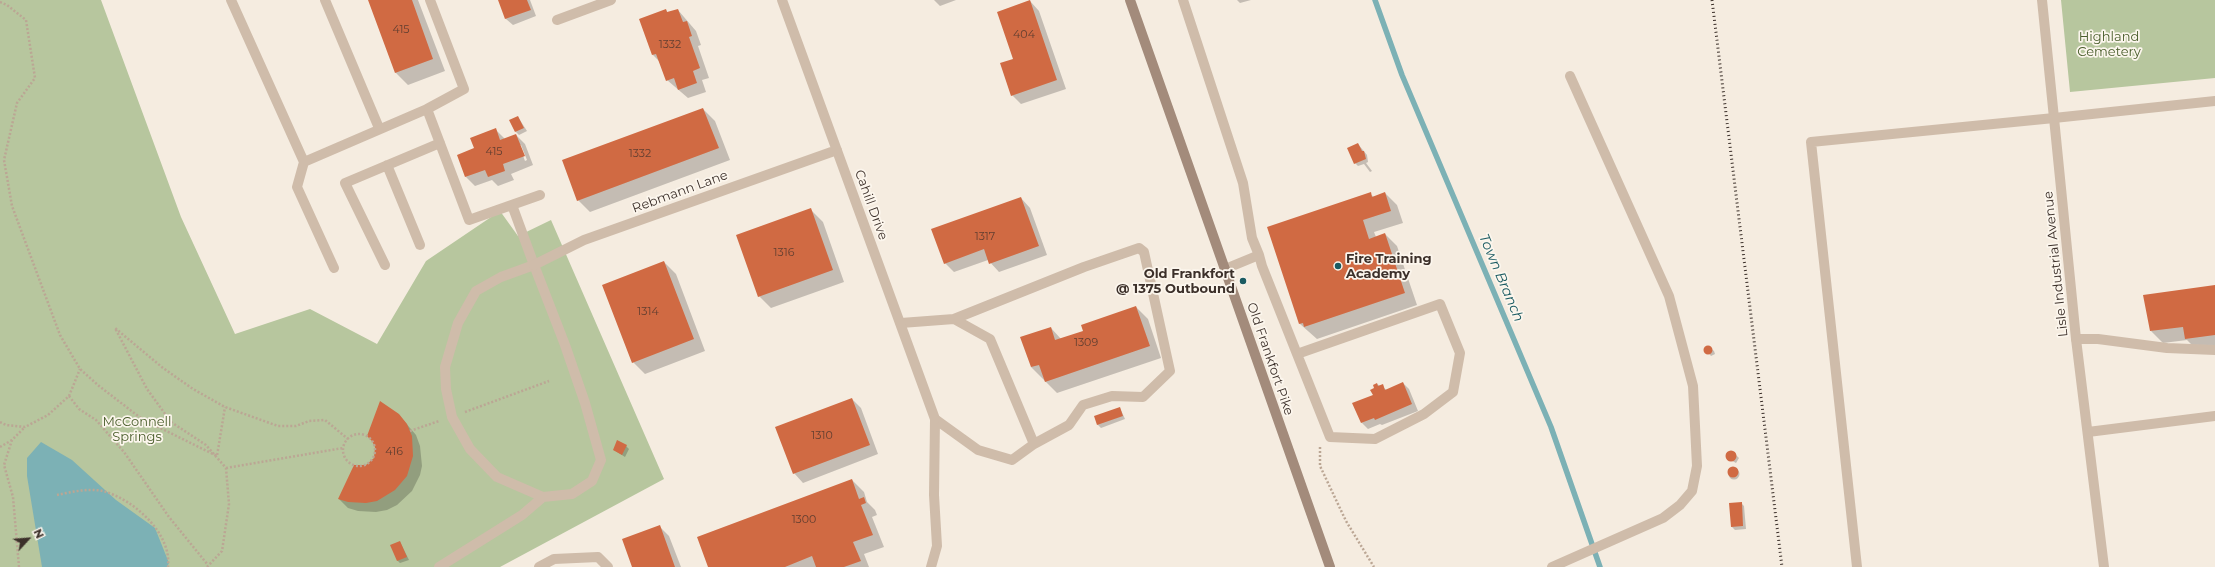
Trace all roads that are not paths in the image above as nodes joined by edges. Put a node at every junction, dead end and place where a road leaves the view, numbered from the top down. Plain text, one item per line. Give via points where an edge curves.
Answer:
1 (231, 0) edge
2 (325, 0) edge
3 (430, 0) edge
4 (611, 0) edge
5 (782, 0) edge
6 (1130, 0) edge
7 (1183, 0) edge
8 (2042, 0) edge
9 (557, 20) dead end
10 (1570, 76) dead end
11 (2215, 101) edge
12 (427, 109) junction
13 (2054, 118) junction
14 (379, 128) junction
15 (440, 143) junction
16 (837, 150) junction
17 (304, 162) junction
18 (387, 165) junction
19 (540, 195) dead end
20 (512, 205) junction
21 (420, 245) dead end
22 (1259, 255) junction
23 (384, 265) dead end
24 (534, 265) junction
25 (334, 268) dead end
26 (1225, 269) junction
27 (954, 319) junction
28 (901, 323) junction
29 (2076, 339) junction
30 (2215, 350) edge
31 (1297, 354) junction
32 (2215, 416) edge
33 (935, 419) junction
34 (2088, 432) junction
35 (1034, 444) junction
36 (543, 497) junction
37 (439, 567) edge
38 (539, 567) edge
39 (608, 567) edge
40 (932, 567) edge
41 (1330, 567) edge
42 (1552, 567) edge
43 (1856, 567) edge
44 (2104, 567) edge

1 - 17 street
2 - 14 street
3 - 12 street via 464,89
4 - 9 street
5 - 16 street, Cahill Drive
6 - 26 main road, Old Frankfort Pike
7 - 22 street via 1243,184 1252,238
8 - 13 street, Lisle Industrial Avenue
10 - 42 street via 1669,296 1693,386 1697,466 1692,491 1680,505 1663,518
11 - 13 street
12 - 14 street
12 - 15 street
13 - 29 street, Lisle Industrial Avenue
13 - 43 street via 1811,142
14 - 17 street
15 - 18 street
15 - 20 street via 469,220
16 - 24 street, Rebmann Lane via 584,240
16 - 28 street, Cahill Drive
17 - 25 street via 297,187
18 - 21 street
18 - 23 street via 345,183
19 - 20 street
20 - 24 street
22 - 26 street
22 - 31 street
24 - 36 street via 585,403 602,460 592,481 572,494
24 - 36 street, Rebmann Lane via 501,277 476,291 458,323 445,367 452,417 470,449 497,478
26 - 41 main road, Old Frankfort Pike
27 - 28 street
27 - 35 street via 990,339
27 - 35 street via 1084,267 1139,248 1144,252 1170,371 1143,397 1112,396 1083,406 1069,424
28 - 33 street, Cahill Drive
29 - 30 street
29 - 34 street, Lisle Industrial Avenue
31 - 31 street via 1440,304 1460,353 1453,392 1424,414 1375,439 1330,437
32 - 34 street
33 - 35 street via 978,450 1012,460
33 - 40 street via 934,495 937,546
34 - 44 street, Lisle Industrial Avenue
36 - 37 street via 522,514
38 - 39 street via 554,559 598,558

